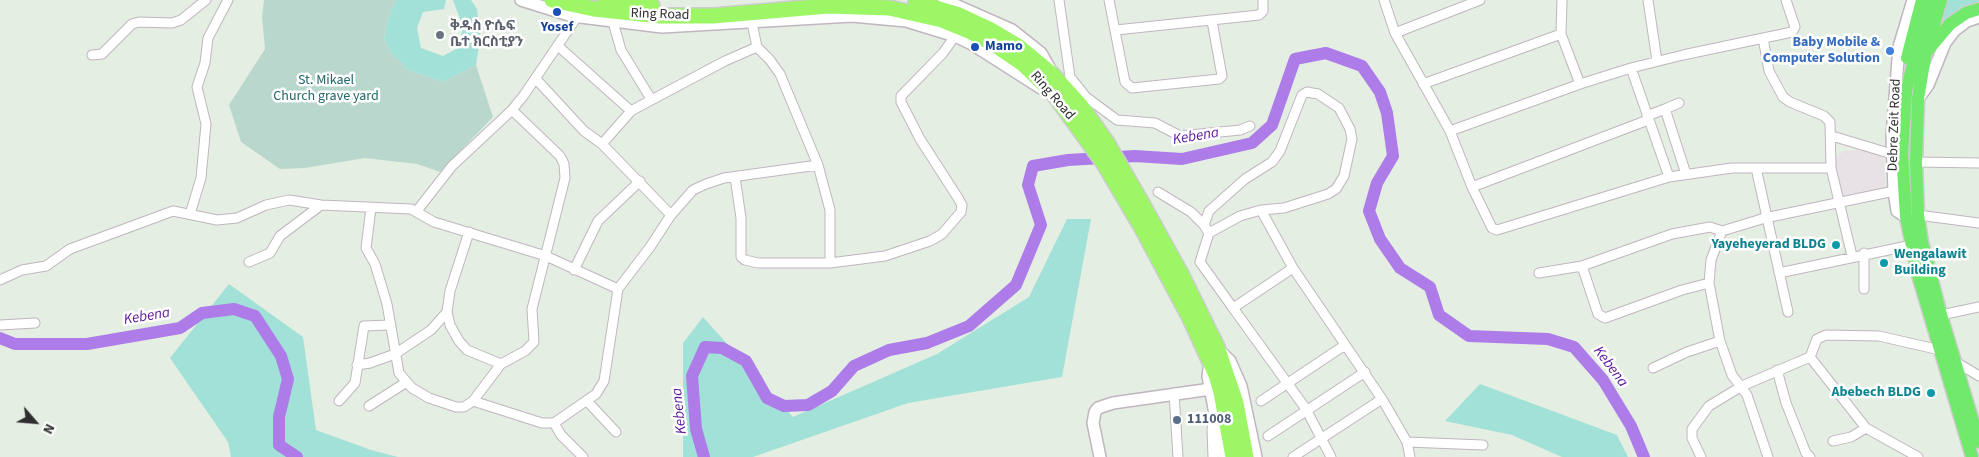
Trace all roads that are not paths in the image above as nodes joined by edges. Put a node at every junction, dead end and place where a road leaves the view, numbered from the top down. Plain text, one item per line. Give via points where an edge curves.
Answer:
1 (206, 0) edge
2 (228, 0) edge
3 (521, 0) edge
4 (552, 0) edge
5 (605, 0) edge
6 (783, 0) edge
7 (905, 0) edge
8 (1059, 0) edge
9 (1109, 0) edge
10 (1263, 0) edge
11 (1384, 0) edge
12 (1480, 0) edge
13 (1562, 0) edge
14 (1648, 0) edge
15 (1786, 0) edge
16 (1913, 0) edge
17 (1922, 0) edge
18 (1931, 0) edge
19 (1941, 0) edge
20 (952, 1) edge
21 (1979, 9) edge
22 (577, 16) junction
23 (1979, 17) edge
24 (1212, 21) junction
25 (614, 22) junction
26 (752, 24) junction
27 (1116, 30) junction
28 (1395, 34) junction
29 (1561, 34) junction
30 (955, 36) junction
31 (1763, 38) junction
32 (558, 46) junction
33 (757, 47) junction
34 (1926, 52) junction
35 (92, 55) dead end
36 (1657, 62) junction
37 (1631, 68) junction
38 (1053, 74) junction
39 (536, 79) junction
40 (1424, 84) junction
41 (1580, 84) junction
42 (1906, 90) junction
43 (1053, 93) junction
44 (651, 99) junction
45 (1918, 99) junction
46 (1679, 102) dead end
47 (1665, 109) junction
48 (512, 110) junction
49 (1075, 110) junction
50 (632, 111) junction
51 (1648, 118) junction
52 (1250, 126) dead end
53 (1450, 131) junction
54 (1832, 136) junction
55 (602, 144) junction
56 (1892, 154) junction
57 (1916, 162) junction
58 (1979, 163) edge
59 (818, 165) junction
60 (1756, 168) junction
61 (1831, 168) junction
62 (1686, 174) junction
63 (735, 177) junction
64 (1669, 177) junction
65 (640, 180) junction
66 (1472, 187) junction
67 (1894, 191) junction
68 (1158, 192) dead end
69 (1839, 203) junction
70 (321, 205) junction
71 (371, 208) junction
72 (1262, 210) junction
73 (416, 212) junction
74 (190, 214) junction
75 (670, 215) junction
76 (1912, 216) junction
77 (1765, 218) junction
78 (1979, 223) edge
79 (1207, 229) junction
80 (1722, 231) junction
81 (469, 232) junction
82 (1912, 244) junction
83 (1864, 253) junction
84 (546, 256) junction
85 (1852, 256) junction
86 (249, 262) dead end
87 (830, 263) junction
88 (1582, 266) junction
89 (1293, 268) junction
90 (574, 270) junction
91 (1539, 273) dead end
92 (1779, 273) junction
93 (1176, 276) junction
94 (0, 280) edge
95 (1709, 283) junction
96 (618, 289) junction
97 (1864, 289) dead end
98 (1979, 307) edge
99 (1233, 308) junction
100 (447, 312) junction
101 (1788, 312) dead end
102 (1941, 316) junction
103 (35, 323) dead end
104 (0, 325) edge
105 (391, 325) junction
106 (1720, 341) junction
107 (1345, 344) junction
108 (1217, 347) junction
109 (1940, 350) junction
110 (396, 354) junction
111 (1810, 357) junction
112 (1210, 362) junction
113 (1956, 362) junction
114 (501, 364) junction
115 (357, 365) junction
116 (1653, 368) dead end
117 (1777, 370) junction
118 (1365, 372) junction
119 (1979, 376) edge
120 (405, 383) junction
121 (1288, 383) junction
122 (1742, 386) junction
123 (1211, 389) junction
124 (1174, 393) junction
125 (1382, 399) junction
126 (339, 401) dead end
127 (473, 401) junction
128 (586, 401) junction
129 (1261, 401) dead end
130 (369, 406) dead end
131 (1306, 409) junction
132 (1216, 416) junction
133 (554, 423) junction
134 (1866, 428) junction
135 (616, 432) dead end
136 (1268, 436) dead end
137 (1323, 437) junction
138 (1833, 441) dead end
139 (1407, 442) junction
140 (1979, 442) edge
141 (1483, 445) dead end
142 (1807, 456) edge
143 (583, 457) edge
144 (1100, 457) edge
145 (1178, 457) edge
146 (1213, 457) edge
147 (1223, 457) edge
148 (1234, 457) edge
149 (1246, 457) edge
150 (1256, 457) edge
151 (1293, 457) edge
152 (1331, 457) edge
153 (1410, 457) edge
154 (1702, 457) edge
155 (1768, 457) edge
156 (1918, 457) edge
157 (1971, 457) edge

1 - 35 street via 182,20 132,24 102,54
2 - 74 street via 208,38 205,64 197,87 206,124 201,178
3 - 22 street
4 - 43 highway, Ring Road via 594,9 668,16 828,6 912,11 969,31 998,47 1023,64
5 - 6 highway, Ring Road via 679,7
7 - 38 highway, Ring Road via 937,8 989,29 1018,46
8 - 52 street via 1070,77 1086,97 1118,120 1155,123 1180,136 1240,130
9 - 27 street
10 - 24 street via 1263,11 1259,15
11 - 28 street
12 - 28 street
13 - 29 street
14 - 36 street
15 - 31 street via 1794,30
16 - 56 street, Debre Zeit Road via 1899,47
17 - 42 main road via 1906,63
18 - 42 main road
19 - 34 main road
20 - 38 street via 1012,30 1031,43 1047,61
21 - 34 main road via 1950,24
22 - 25 street
22 - 32 street
23 - 45 street via 1954,30
24 - 27 street
24 - 27 street via 1222,76 1219,79 1138,88 1125,82
25 - 26 street via 662,27
25 - 44 street via 621,50
26 - 30 street via 879,17 906,21
26 - 33 street
28 - 40 street
29 - 40 street
29 - 41 street
30 - 43 street
30 - 87 street via 905,92 901,102 920,139 962,205 962,212 930,242 885,256
31 - 36 street
31 - 54 street via 1769,71 1783,97 1824,116 1830,122
32 - 39 street
32 - 50 street
33 - 44 street
33 - 59 street via 780,74
34 - 45 main road
36 - 37 street
37 - 41 street
37 - 51 street
38 - 49 highway, Ring Road
39 - 48 street
39 - 55 street via 584,131
40 - 53 street
41 - 53 street
42 - 76 main road via 1902,153
43 - 49 highway, Ring Road
44 - 50 street
45 - 57 main road
46 - 47 street
47 - 51 street
47 - 62 street
48 - 73 street via 452,166
48 - 84 street via 560,156 564,164 562,198
49 - 93 highway, Ring Road via 1114,154
50 - 55 street
51 - 64 street
51 - 66 street
53 - 66 street
54 - 56 street
54 - 61 street
55 - 65 street
56 - 67 street, Debre Zeit Road
57 - 58 street
57 - 76 main road
59 - 63 street
59 - 87 street via 830,210
60 - 61 street
60 - 62 street
60 - 77 street
61 - 69 street
62 - 64 street
63 - 75 street via 694,190
63 - 87 street via 741,218 741,257 758,263
64 - 66 street via 1497,230 1492,228
65 - 75 street
65 - 90 street via 598,221
67 - 69 street
67 - 76 street, Debre Zeit Road via 1897,211
68 - 79 street via 1191,212
69 - 77 street
69 - 85 street
70 - 71 street
70 - 74 street via 279,200 237,218 217,220
70 - 86 street via 280,236 270,253
71 - 73 street via 404,208
71 - 105 street via 366,248 375,264
72 - 79 street
72 - 79 street via 1310,201 1328,194 1341,183 1351,149 1350,129 1339,108 1318,94 1307,92 1302,95 1280,151 1272,162 1215,204 1209,211
72 - 89 street
73 - 81 street via 434,222
74 - 94 street via 173,211 70,249 46,266 22,270
75 - 96 street
76 - 78 street
76 - 82 main road
76 - 102 main road
77 - 80 street
77 - 92 street
79 - 99 street via 1200,262
80 - 88 street via 1710,227 1672,234
80 - 95 street via 1711,260
81 - 84 street
81 - 100 street via 450,290
82 - 83 street
82 - 109 main road
83 - 85 street
83 - 97 street
84 - 90 street
84 - 114 street via 532,310 534,342
85 - 92 street
88 - 91 street
88 - 95 street via 1598,314 1605,318
89 - 99 street
89 - 107 street
90 - 96 street
92 - 101 street
93 - 108 highway, Ring Road
93 - 112 highway, Ring Road
95 - 106 street
96 - 128 street via 604,381
98 - 102 street
99 - 121 street
100 - 110 street via 431,330
100 - 114 street via 450,325 467,350
102 - 113 main road
103 - 104 street
105 - 110 street
105 - 115 street via 364,326
106 - 116 street
106 - 122 street via 1732,375
107 - 118 street
107 - 121 street
108 - 149 highway, Ring Road via 1236,403
108 - 150 street via 1230,361 1238,378
109 - 111 street via 1879,336 1826,335 1817,339
109 - 157 main road
110 - 115 street
110 - 120 street via 396,366
111 - 117 street
111 - 134 street
112 - 123 street via 1208,376
112 - 148 highway, Ring Road via 1222,392
113 - 119 street
113 - 140 main road
114 - 127 street
115 - 126 street via 355,383
117 - 122 street
117 - 142 street
118 - 125 street
118 - 131 street
120 - 127 street via 450,406 460,407
120 - 130 street
121 - 129 street
121 - 131 street
122 - 154 street via 1709,406 1692,429 1692,438
122 - 155 street
123 - 124 street
123 - 132 street
124 - 144 street via 1098,408 1094,412 1094,423
124 - 145 street
125 - 137 street
125 - 139 street
127 - 133 street via 542,423
128 - 133 street
128 - 135 street
131 - 136 street
131 - 137 street
132 - 146 street via 1212,429
132 - 147 street
133 - 143 street
134 - 138 street via 1851,437
134 - 156 street
137 - 151 street
137 - 152 street
139 - 141 street
139 - 153 street
146 - 147 street

